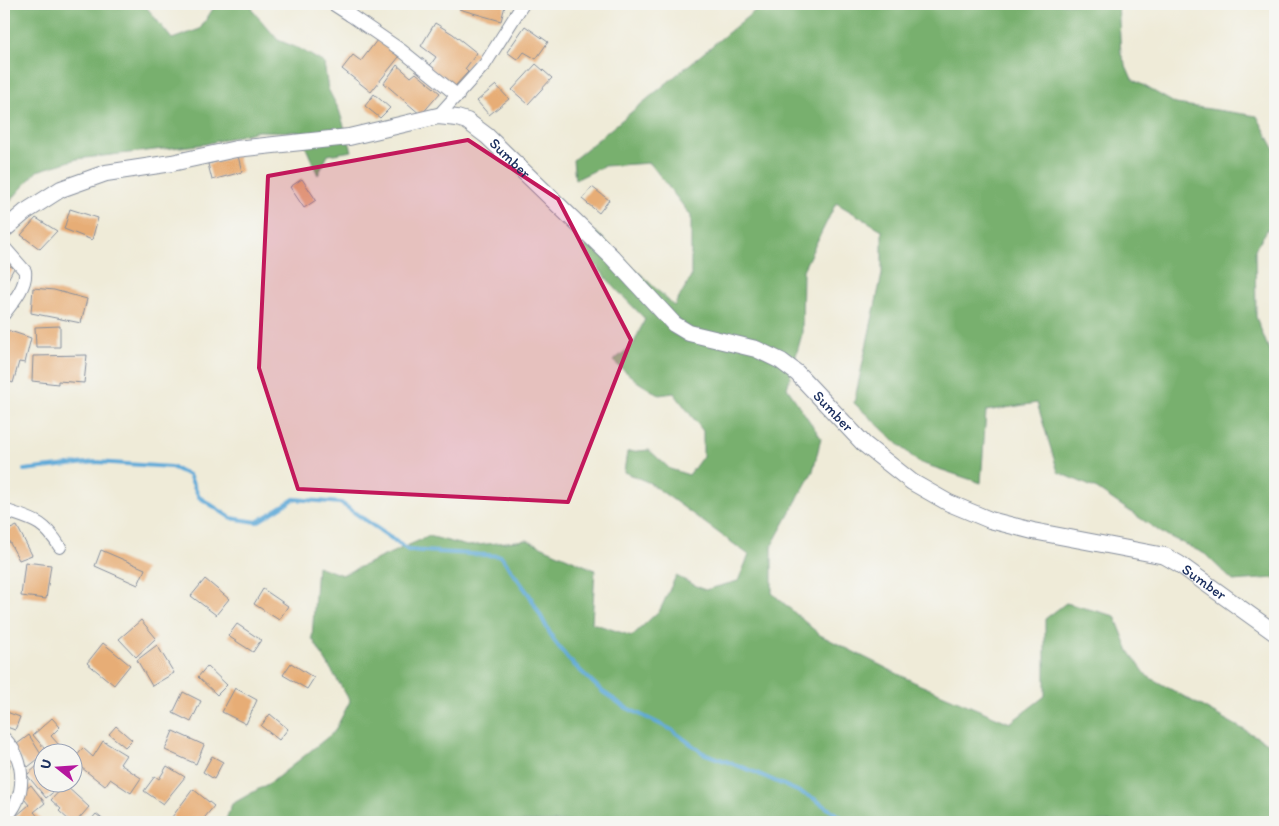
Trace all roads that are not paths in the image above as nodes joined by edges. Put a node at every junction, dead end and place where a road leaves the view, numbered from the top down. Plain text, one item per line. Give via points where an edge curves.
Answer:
1 (333, 4) edge
2 (523, 4) edge
3 (348, 9) edge
4 (458, 96) junction
5 (438, 116) junction
6 (4, 230) edge
7 (4, 247) edge
8 (4, 314) edge
9 (4, 510) edge
10 (60, 547) dead end
11 (1275, 633) edge
12 (4, 738) edge
13 (4, 819) edge

1 - 3 street
2 - 4 street via 485,64
3 - 4 street
4 - 5 street
5 - 6 street via 349,137 236,148 94,176 48,196
5 - 11 street, Sumber via 467,121 487,136 612,258 674,324 689,333 745,346 781,361 797,373 864,444 912,482 949,503 990,520 1033,532 1165,556
7 - 8 street via 25,276
9 - 10 street via 42,524
12 - 13 street via 19,764 22,779 16,804

